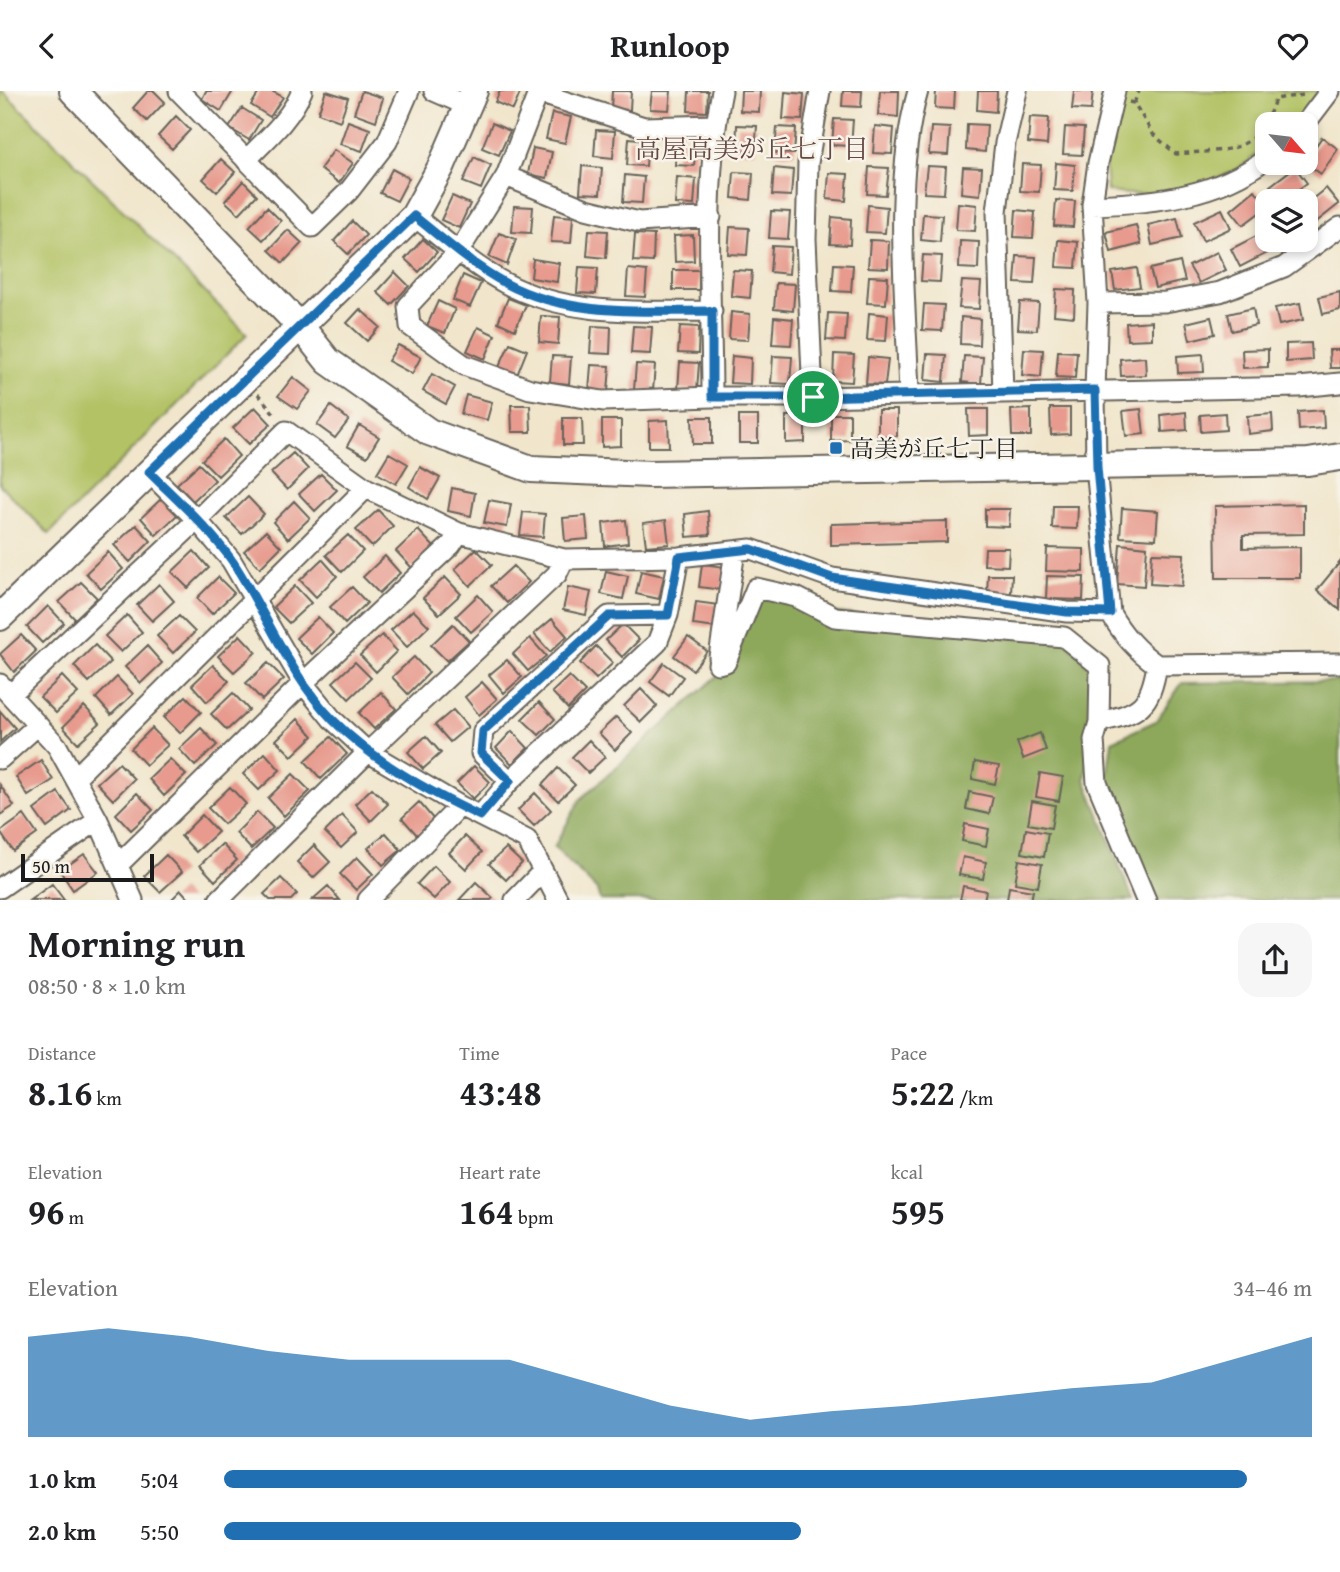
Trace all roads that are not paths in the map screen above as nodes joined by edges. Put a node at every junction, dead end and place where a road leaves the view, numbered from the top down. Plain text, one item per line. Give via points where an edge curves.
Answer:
1 (73, 91) edge
2 (179, 91) edge
3 (302, 91) edge
4 (409, 91) edge
5 (434, 91) edge
6 (722, 91) edge
7 (820, 91) edge
8 (918, 91) edge
9 (1017, 91) edge
10 (1330, 91) edge
11 (539, 92) edge
12 (1114, 95) edge
13 (471, 99) edge
14 (1314, 112) edge
15 (715, 125) junction
16 (246, 160) junction
17 (1255, 168) edge
18 (506, 176) junction
19 (1092, 205) junction
20 (414, 216) junction
21 (711, 217) junction
22 (1340, 227) edge
23 (460, 251) junction
24 (1098, 303) junction
25 (712, 311) junction
26 (301, 327) junction
27 (1340, 383) edge
28 (1095, 390) junction
29 (1003, 393) junction
30 (909, 394) junction
31 (712, 397) junction
32 (813, 397) junction
33 (1340, 457) edge
34 (1097, 467) junction
35 (149, 472) junction
36 (366, 488) junction
37 (197, 520) junction
38 (459, 533) junction
39 (735, 551) junction
40 (679, 557) junction
41 (564, 559) junction
42 (254, 598) junction
43 (1110, 613) junction
44 (668, 615) junction
45 (0, 617) edge
46 (1340, 663) edge
47 (1157, 665) junction
48 (303, 683) junction
49 (5, 689) edge
50 (1098, 722) junction
51 (38, 725) junction
52 (368, 752) junction
53 (0, 759) edge
54 (75, 778) junction
55 (510, 781) junction
56 (460, 806) junction
57 (480, 816) junction
58 (98, 820) junction
59 (118, 865) junction
60 (543, 871) junction
61 (0, 888) edge
62 (134, 900) edge
63 (219, 900) edge
64 (368, 900) edge
65 (515, 900) edge
66 (558, 900) edge
67 (1146, 900) edge

1 - 26 street
2 - 16 street
3 - 16 street via 276,130
4 - 16 street via 387,142 349,191 312,227
5 - 13 street
6 - 15 street
7 - 32 street via 807,188
8 - 30 street via 902,201
9 - 29 street via 997,212
10 - 14 street
11 - 15 street via 644,127
11 - 18 street
12 - 19 street
13 - 20 street
15 - 21 street
17 - 19 street via 1195,195
18 - 21 street via 586,209 639,222
18 - 23 street
19 - 24 street
20 - 23 street
20 - 26 street
21 - 25 street
22 - 24 street via 1284,267 1220,292 1165,302
23 - 25 street via 505,283 558,305
23 - 31 street via 408,306 410,326 464,365 530,389 603,401
24 - 28 street
25 - 31 street
26 - 34 street via 327,361 429,432 531,469 650,474
26 - 35 street
27 - 28 street
28 - 29 street
28 - 34 street
29 - 30 street
30 - 32 street
31 - 32 street
33 - 34 street
34 - 43 street
35 - 37 street
35 - 45 street
36 - 37 street via 286,431
36 - 38 street
36 - 42 street
37 - 42 street via 232,560
37 - 49 street
38 - 41 street
38 - 48 street via 452,545
39 - 40 street
39 - 43 street via 751,549 832,578 1067,612
39 - 50 street via 718,664 726,662 756,588 796,597 835,617 1064,637 1100,666
40 - 41 street
40 - 44 street
41 - 52 street via 557,574
42 - 48 street
42 - 54 street
43 - 47 street via 1136,650
44 - 55 street via 657,643
44 - 55 street via 609,616 483,731 481,753
46 - 47 street
47 - 50 street via 1154,685 1143,705 1127,716
48 - 52 street via 332,719
48 - 59 street
49 - 51 street
50 - 67 street via 1094,740 1097,783
51 - 53 street
51 - 54 street via 57,746
52 - 56 street
52 - 63 street
54 - 58 street
55 - 57 street
56 - 57 street
56 - 64 street
57 - 60 street via 527,840
58 - 59 street
58 - 61 street
59 - 62 street
60 - 65 street
60 - 66 street

